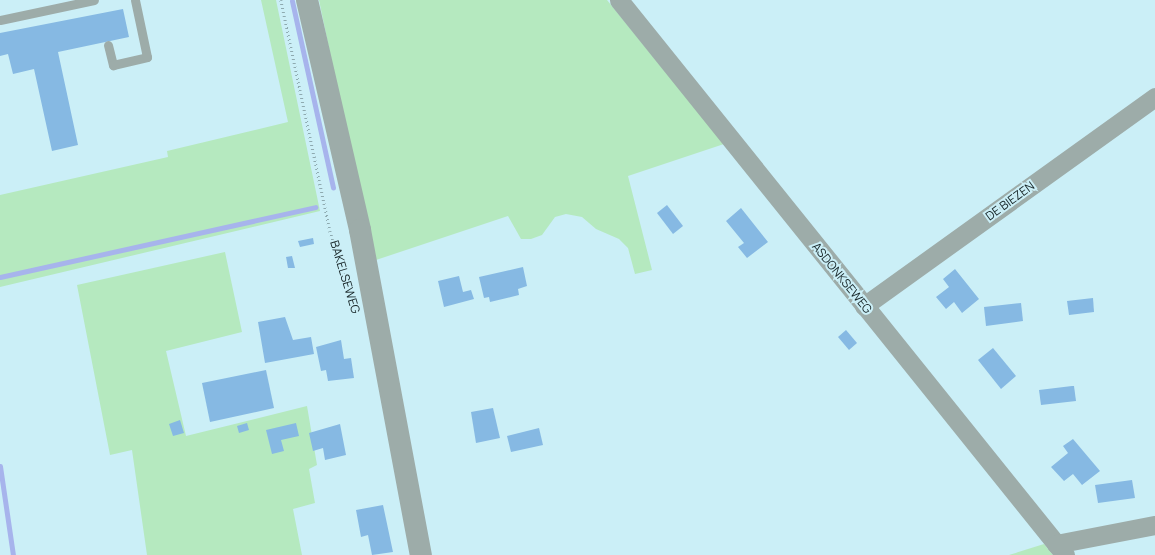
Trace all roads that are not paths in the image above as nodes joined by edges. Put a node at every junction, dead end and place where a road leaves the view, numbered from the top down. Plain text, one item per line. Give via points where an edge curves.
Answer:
1 (94, 0) edge
2 (135, 0) edge
3 (307, 0) edge
4 (619, 0) edge
5 (0, 20) edge
6 (108, 45) dead end
7 (1155, 97) edge
8 (864, 306) junction
9 (1155, 525) edge
10 (1060, 550) edge
11 (421, 555) edge

1 - 5 lane
2 - 6 lane via 147,57 113,65
3 - 11 street, BAKELSEWEG via 360,230
4 - 8 street, ASDONKSEWEG
7 - 8 street, DE BIEZEN
8 - 10 street, ASDONKSEWEG
9 - 10 street

